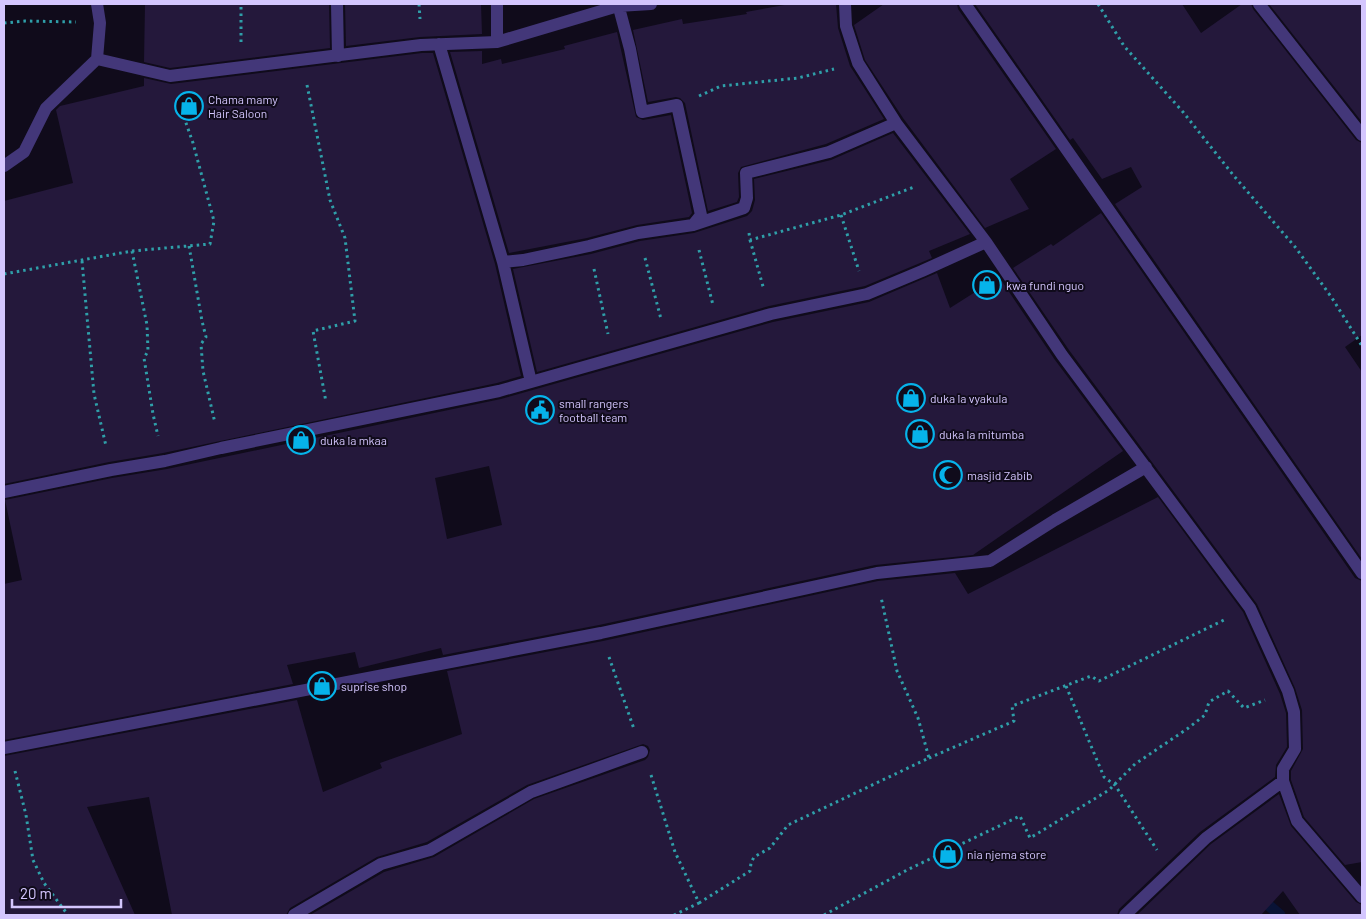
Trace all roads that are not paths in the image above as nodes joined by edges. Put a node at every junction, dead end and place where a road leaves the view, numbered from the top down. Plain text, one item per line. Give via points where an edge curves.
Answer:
1 (97, 4) edge
2 (337, 4) edge
3 (497, 4) edge
4 (651, 4) edge
5 (845, 4) edge
6 (965, 4) edge
7 (1258, 4) edge
8 (618, 5) edge
9 (497, 42) junction
10 (439, 44) junction
11 (338, 56) junction
12 (97, 59) junction
13 (896, 123) junction
14 (1362, 135) edge
15 (4, 166) edge
16 (693, 225) junction
17 (986, 242) junction
18 (502, 262) junction
19 (531, 382) junction
20 (1146, 467) junction
21 (4, 492) edge
22 (1362, 573) edge
23 (6, 747) edge
24 (642, 752) road end
25 (1283, 781) junction
26 (1362, 896) edge
27 (294, 915) edge
28 (1125, 915) edge

1 - 12 street via 100,23
2 - 11 street
3 - 9 street
4 - 8 street
5 - 13 street via 846,26 858,63
6 - 22 street
7 - 14 street
8 - 9 street
8 - 16 street via 642,112 678,105 701,215
9 - 10 street
10 - 11 street
10 - 18 street
11 - 12 street via 170,76
12 - 15 street via 46,108 24,152
13 - 16 street via 829,152 746,172 744,208
13 - 17 street
16 - 18 street via 638,233
17 - 19 street via 867,294 770,314
17 - 20 street via 1062,354
18 - 19 street
19 - 21 street via 165,461
20 - 23 street via 990,561 877,573 600,633
20 - 25 street via 1250,608 1288,691 1294,712 1296,749 1283,769
24 - 27 street via 531,792 430,850 381,864
25 - 26 street via 1297,821
25 - 28 street via 1206,838

